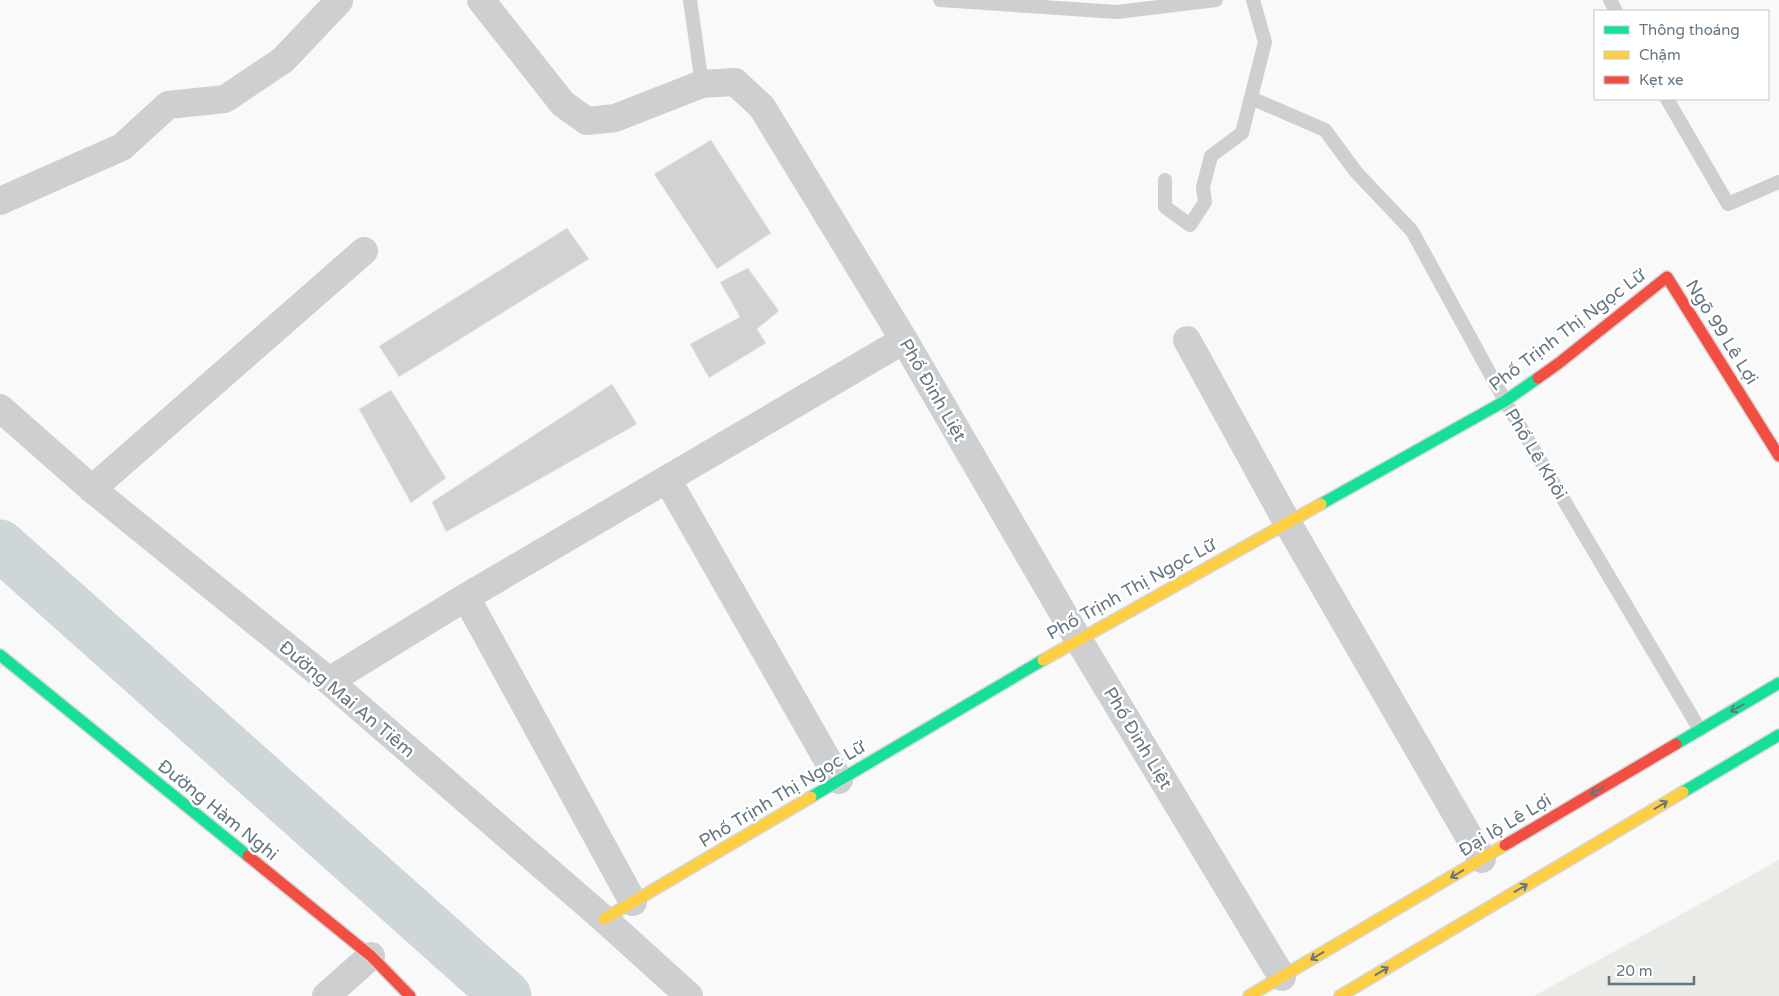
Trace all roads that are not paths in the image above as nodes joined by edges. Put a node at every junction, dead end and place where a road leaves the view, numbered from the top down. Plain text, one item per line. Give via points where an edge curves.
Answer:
1 (481, 0) edge
2 (690, 0) edge
3 (940, 0) edge
4 (1216, 0) edge
5 (1253, 0) edge
6 (340, 1) edge
7 (702, 84) junction
8 (1251, 98) junction
9 (1668, 100) edge
10 (1165, 180) dead end
11 (1779, 182) edge
12 (0, 202) edge
13 (364, 251) dead end
14 (1666, 277) joint
15 (904, 340) junction
16 (1187, 340) dead end
17 (1505, 401) junction
18 (0, 408) edge
19 (1779, 456) edge
20 (667, 479) junction
21 (92, 489) junction
22 (1287, 522) junction
23 (466, 597) junction
24 (1078, 638) junction
25 (0, 655) edge
26 (329, 681) junction
27 (1779, 684) edge
28 (1700, 730) junction
29 (1779, 735) edge
30 (839, 780) junction
31 (1482, 859) junction
32 (633, 902) junction
33 (604, 919) junction
34 (372, 956) junction
35 (1282, 977) junction
36 (326, 996) edge
37 (410, 996) edge
38 (689, 996) edge
39 (1249, 996) edge
40 (1340, 996) edge

1 - 7 street, Phố Đinh Liệt via 563,104 587,121 615,118
2 - 7 lane
3 - 4 lane via 1118,12
5 - 8 lane via 1265,42
6 - 12 street via 283,60 225,99 168,105 122,147
7 - 15 street, Phố Đinh Liệt via 735,82 762,107
8 - 10 lane via 1242,133 1211,156 1203,187 1205,202 1190,225 1164,207
8 - 17 lane, Phố Lê Khôi via 1325,130 1356,172 1412,231
9 - 11 lane via 1728,204
13 - 21 street
14 - 17 street, Phố Trịnh Thị Ngọc Lữ via 1559,363
14 - 19 street, Ngõ 99 Lê Lợi
15 - 20 street
15 - 24 street, Phố Đinh Liệt
16 - 22 street
17 - 22 street, Phố Trịnh Thị Ngọc Lữ
17 - 28 lane, Phố Lê Khôi
18 - 21 street, Đường Mai An Tiêm
20 - 23 street
20 - 30 street
21 - 26 street, Đường Mai An Tiêm
22 - 24 street, Phố Trịnh Thị Ngọc Lữ
22 - 31 street
23 - 26 street
23 - 32 street
24 - 30 street, Phố Trịnh Thị Ngọc Lữ
24 - 35 street, Phố Đinh Liệt
25 - 34 street, Đường Hàm Nghi
26 - 33 street, Đường Mai An Tiêm
27 -> 28 street, Đại lộ Lê Lợi
28 -> 31 street, Đại lộ Lê Lợi
40 -> 29 street
30 - 32 street, Phố Trịnh Thị Ngọc Lữ
31 -> 35 street, Đại lộ Lê Lợi
32 - 33 street, Phố Trịnh Thị Ngọc Lữ
33 - 38 street, Đường Mai An Tiêm
34 - 36 street
34 - 37 street, Đường Hàm Nghi
35 - 39 street, Đại lộ Lê Lợi

